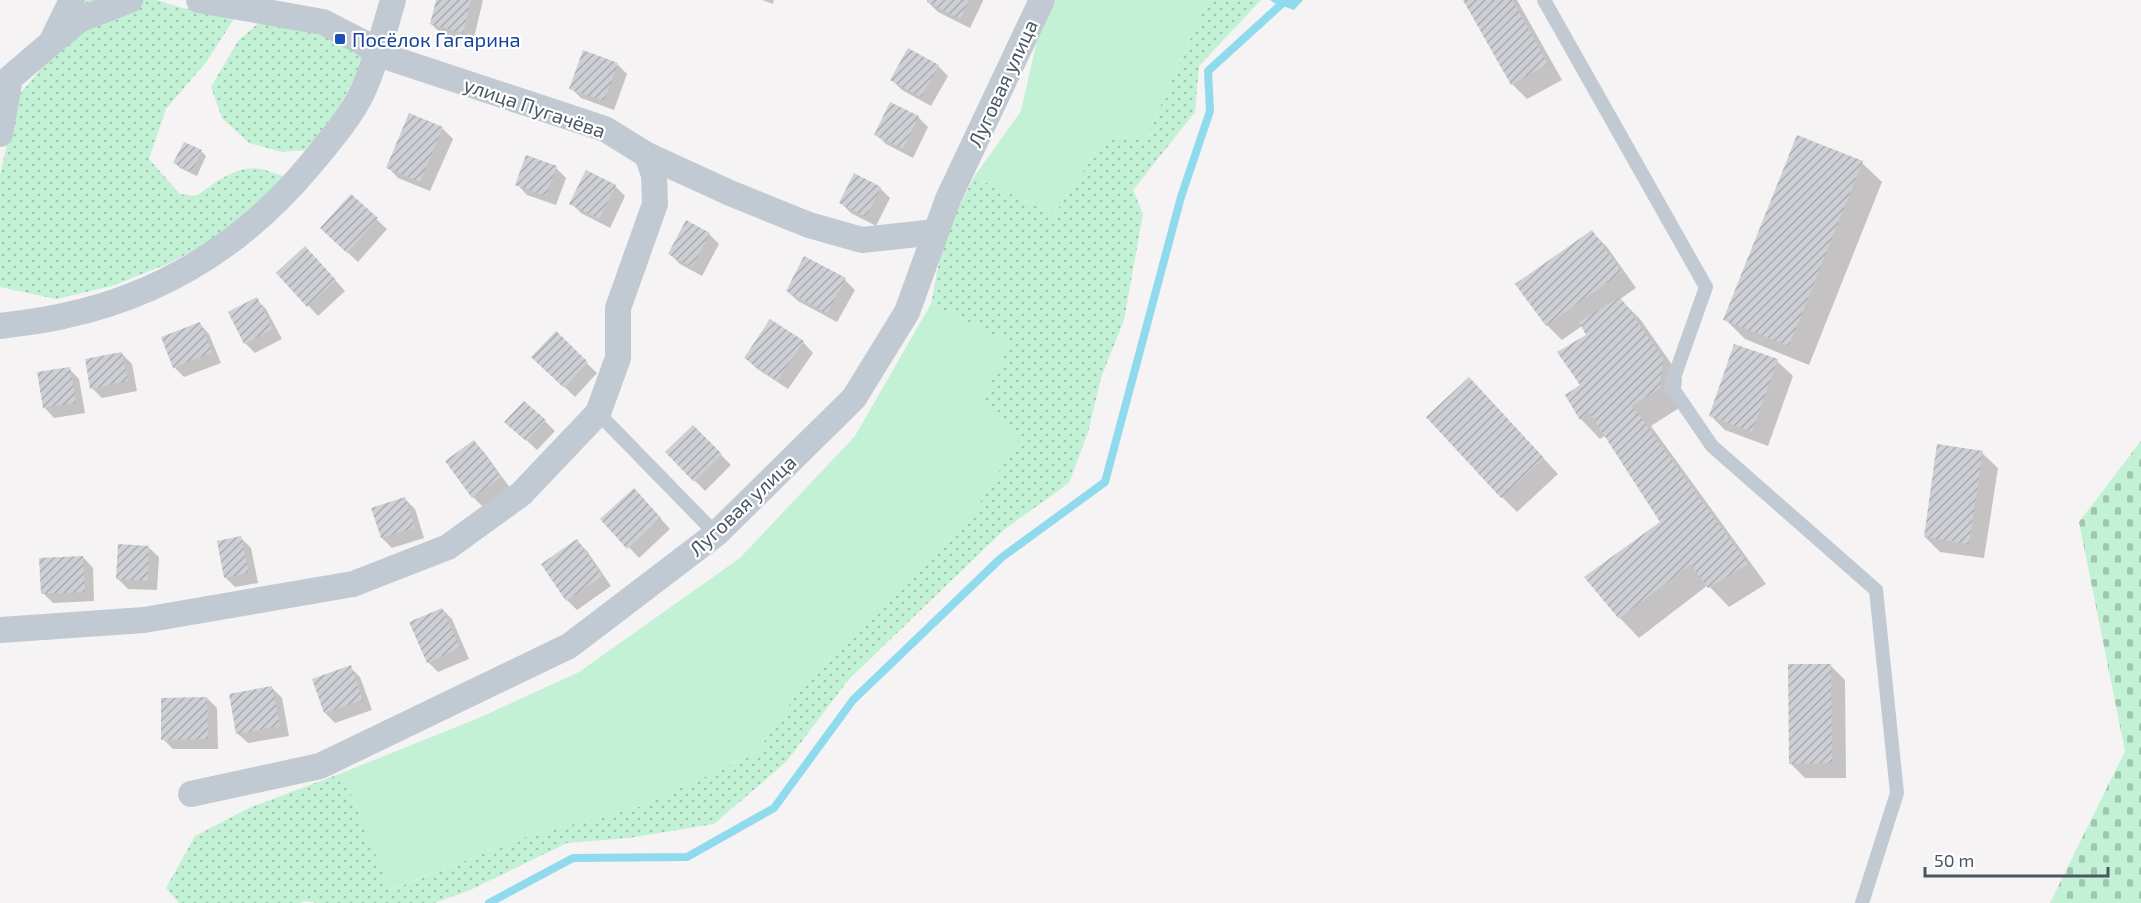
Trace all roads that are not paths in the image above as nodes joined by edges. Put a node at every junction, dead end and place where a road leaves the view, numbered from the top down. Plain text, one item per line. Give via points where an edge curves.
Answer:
1 (72, 0) edge
2 (130, 0) edge
3 (199, 0) edge
4 (300, 0) edge
5 (393, 0) edge
6 (1042, 0) edge
7 (1544, 0) edge
8 (252, 8) junction
9 (51, 44) junction
10 (378, 54) junction
11 (5, 77) edge
12 (0, 134) edge
13 (647, 154) junction
14 (936, 232) junction
15 (0, 326) edge
16 (598, 413) junction
17 (716, 534) junction
18 (0, 630) edge
19 (191, 794) dead end
20 (1862, 903) edge

1 - 9 street
2 - 9 street via 79,20
3 - 8 street, улица Пугачёва
4 - 8 street
5 - 10 street
6 - 14 street, Луговая улица
7 - 20 lane via 1706,287 1671,386 1712,446 1876,590 1897,793
8 - 10 street, улица Пугачёва via 323,21
9 - 11 street
10 - 13 street, улица Пугачёва via 605,129
10 - 15 street via 362,92 339,130 295,183 248,228 192,268 137,295 64,316
11 - 12 street
13 - 14 street, улица Пугачёва via 809,225 862,240
13 - 16 street via 654,176 655,204 618,308 618,357
14 - 17 street, Луговая улица via 907,312 854,398
16 - 17 lane
16 - 18 street via 521,494 448,547 353,584 144,620
17 - 19 street, Луговая улица via 569,646 320,766

